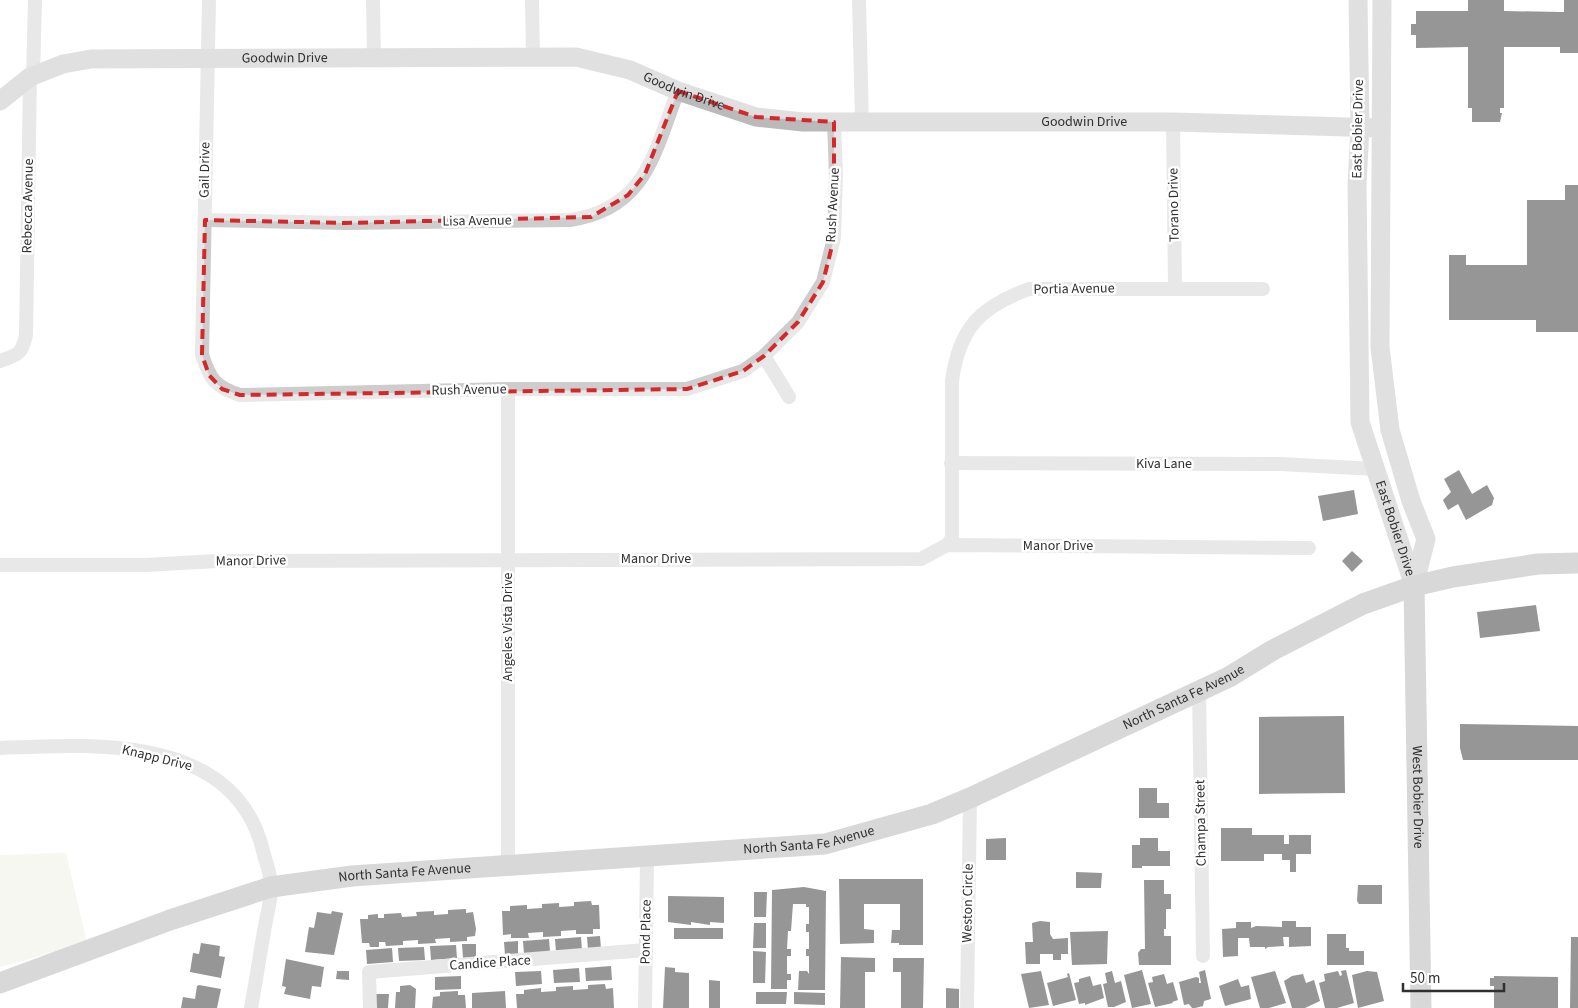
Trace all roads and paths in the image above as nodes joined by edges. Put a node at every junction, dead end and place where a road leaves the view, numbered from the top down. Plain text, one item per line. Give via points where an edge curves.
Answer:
1 (35, 0) edge
2 (209, 0) edge
3 (373, 0) edge
4 (532, 0) edge
5 (858, 0) edge
6 (1358, 0) edge
7 (1382, 0) edge
8 (207, 57) junction
9 (374, 57) junction
10 (533, 57) junction
11 (32, 77) junction
12 (678, 92) junction
13 (0, 101) edge
14 (834, 122) junction
15 (862, 122) junction
16 (1173, 122) junction
17 (1360, 127) junction
18 (1381, 128) junction
19 (205, 220) junction
20 (1175, 287) junction
21 (1263, 289) dead end
22 (202, 340) joint
23 (764, 356) junction
24 (0, 362) edge
25 (508, 389) junction
26 (789, 397) dead end
27 (951, 463) junction
28 (1376, 469) junction
29 (947, 545) junction
30 (1309, 548) dead end
31 (508, 559) junction
32 (1578, 563) edge
33 (0, 565) edge
34 (1414, 586) junction
35 (1200, 690) junction
36 (0, 748) edge
37 (970, 798) junction
38 (647, 857) junction
39 (508, 866) junction
40 (271, 887) junction
41 (646, 950) junction
42 (1203, 956) dead end
43 (0, 983) edge
44 (251, 1008) edge
45 (370, 1008) edge
46 (645, 1008) edge
47 (967, 1008) edge
48 (1420, 1008) edge

1 - 11 street, Rebecca Avenue
2 - 8 street, Gail Drive
3 - 9 street
4 - 10 street
5 - 15 street
6 - 17 street, East Bobier Drive
7 - 18 street, East Bobier Drive
8 - 9 street, Goodwin Drive
8 - 11 street, Goodwin Drive via 91,58 64,64
8 - 19 street, Gail Drive
9 - 10 street, Goodwin Drive
10 - 12 street, Goodwin Drive via 585,59 630,70
11 - 13 street, Goodwin Drive
11 - 24 street, Rebecca Avenue via 26,335 23,348 17,355
12 - 14 street, Goodwin Drive via 756,117
12 - 19 street, Lisa Avenue via 645,174 628,195 608,210 591,217 570,220 345,222
14 - 15 street, Goodwin Drive
14 - 23 street, Rush Avenue via 834,238 824,282 798,322
15 - 16 street, Goodwin Drive
16 - 17 street, Goodwin Drive
16 - 20 street, Torano Drive
17 - 18 street, Goodwin Drive
17 - 28 street, East Bobier Drive via 1356,185 1358,394 1360,422
18 - 34 street, East Bobier Drive via 1380,347 1390,430 1426,540
19 - 22 street, Gail Drive
20 - 21 street, Portia Avenue
20 - 27 street, Portia Avenue via 1029,289 1002,299 976,319 966,332 954,360
22 - 25 street, Rush Avenue via 202,355 209,375 222,389 240,395
23 - 25 street, Rush Avenue via 743,371 687,389
23 - 26 street
25 - 31 street, Angeles Vista Drive
27 - 28 street, Kiva Lane via 1280,464
27 - 29 street, Portia Avenue via 952,538
28 - 34 street, East Bobier Drive
29 - 30 street, Manor Drive
29 - 31 street, Manor Drive via 921,559
31 - 33 street, Manor Drive
31 - 39 street, Angeles Vista Drive
32 - 34 main road, North Santa Fe Avenue via 1538,564
34 - 35 main road, North Santa Fe Avenue via 1348,611
34 - 48 main road, West Bobier Drive
35 - 37 main road, North Santa Fe Avenue
35 - 42 street, Champa Street
36 - 40 street, Knapp Drive via 88,745 132,749 198,768 227,786 247,811 260,840
37 - 38 main road, North Santa Fe Avenue via 932,814 825,844
37 - 47 street, Weston Circle
38 - 39 main road, North Santa Fe Avenue
38 - 41 street, Pond Place
39 - 40 main road, North Santa Fe Avenue via 352,876
40 - 43 main road, North Santa Fe Avenue via 170,920
40 - 44 street
41 - 45 street, Candice Place via 369,972
41 - 46 street, Pond Place

